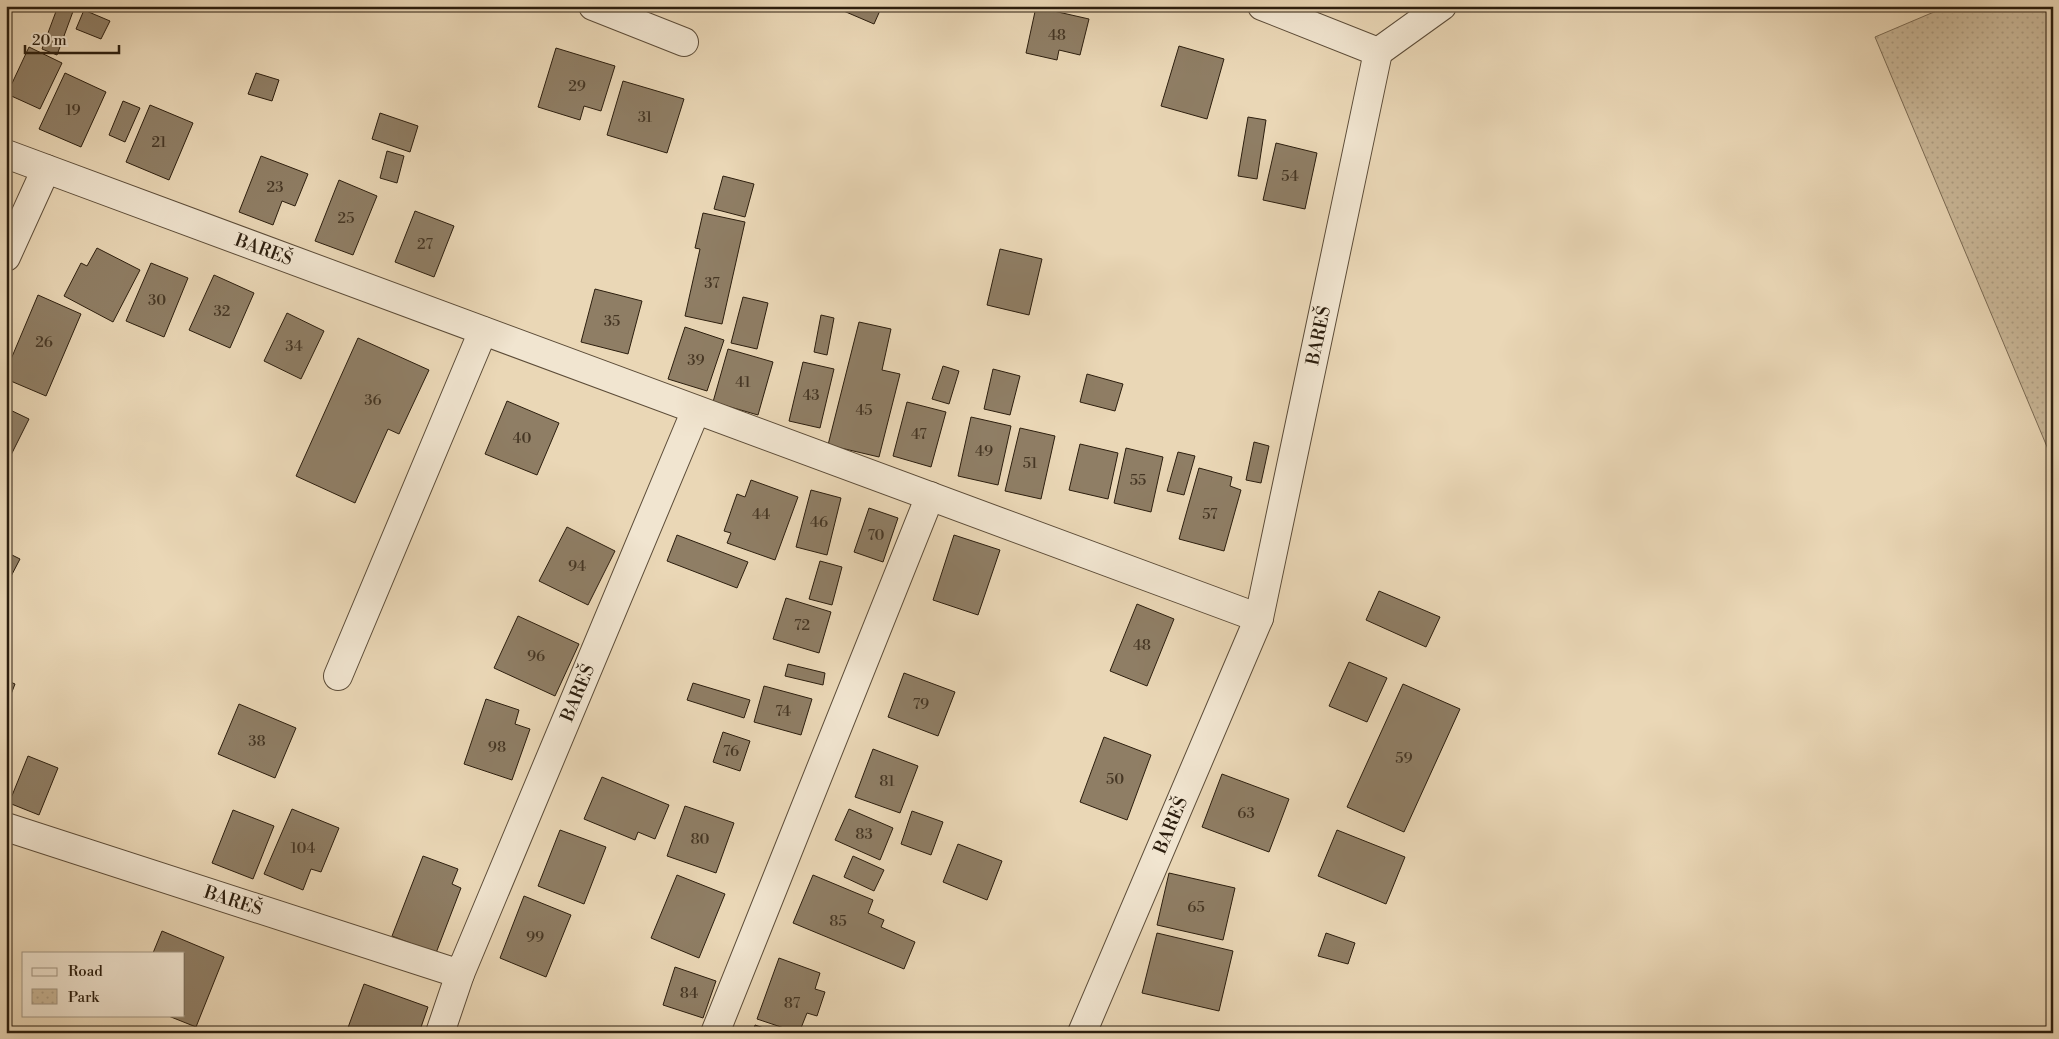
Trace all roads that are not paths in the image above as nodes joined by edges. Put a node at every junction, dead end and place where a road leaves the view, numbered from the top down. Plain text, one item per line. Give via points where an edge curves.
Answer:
1 (593, 6) edge
2 (1262, 6) edge
3 (1442, 6) edge
4 (684, 42) dead end
5 (1378, 52) junction
6 (6, 154) edge
7 (46, 169) junction
8 (6, 257) edge
9 (483, 330) junction
10 (696, 410) junction
11 (930, 496) junction
12 (1259, 618) junction
13 (338, 676) dead end
14 (6, 827) edge
15 (460, 974) junction
16 (440, 1033) edge
17 (715, 1033) edge
18 (1082, 1033) edge

1 - 4 street
2 - 5 street
3 - 5 street
5 - 12 street, BAREŠ
6 - 7 street, BAREŠ
7 - 8 street
7 - 9 street, BAREŠ
9 - 10 street, BAREŠ
9 - 13 street
10 - 11 street, BAREŠ
10 - 15 street, BAREŠ
11 - 12 street, BAREŠ
11 - 17 street
12 - 18 street, BAREŠ
14 - 15 street, BAREŠ
15 - 16 street, BAREŠ

